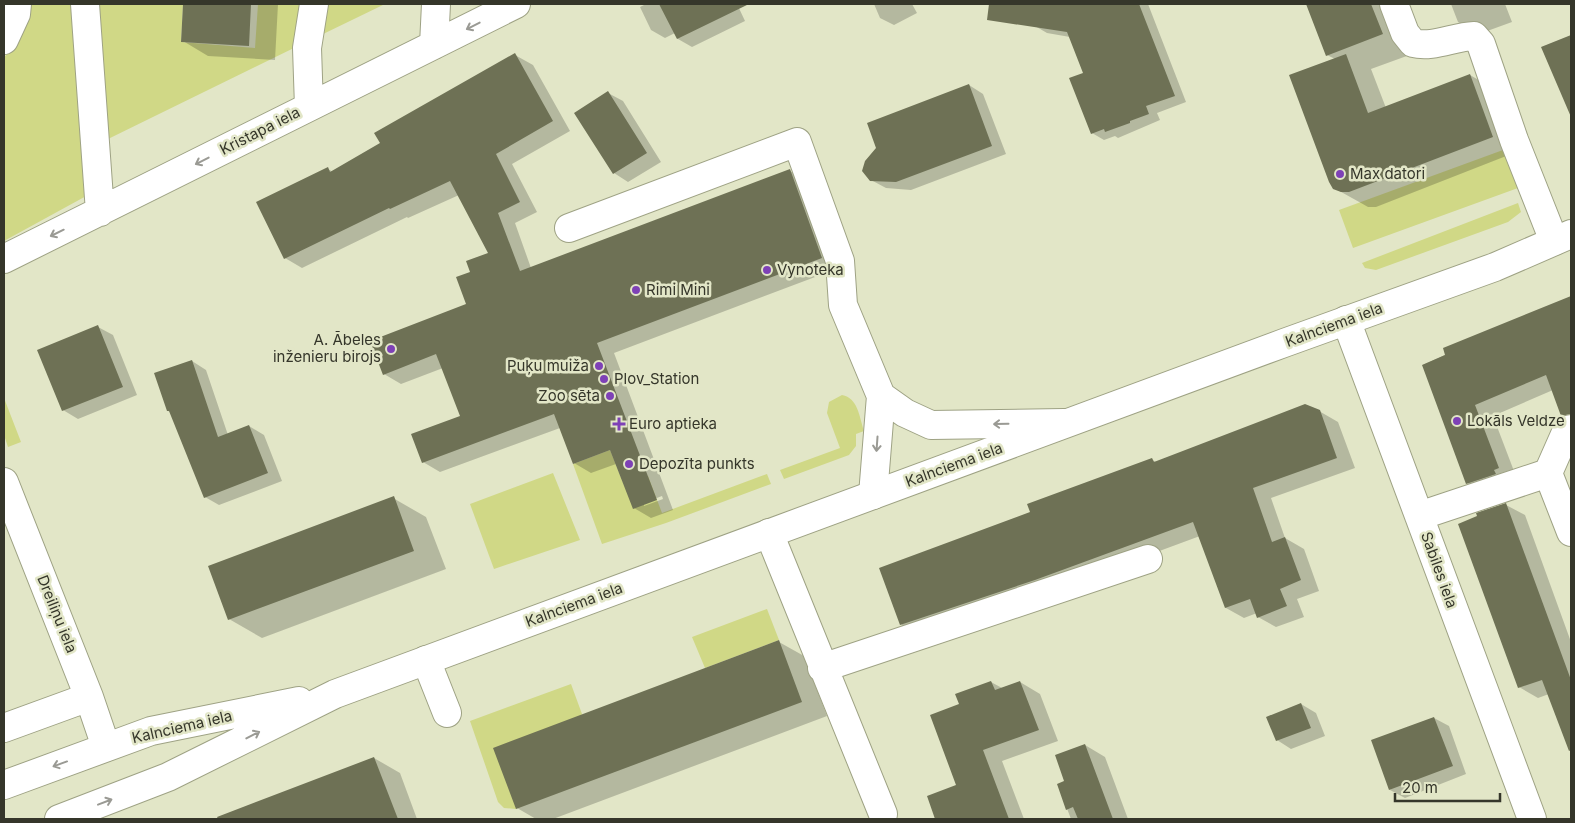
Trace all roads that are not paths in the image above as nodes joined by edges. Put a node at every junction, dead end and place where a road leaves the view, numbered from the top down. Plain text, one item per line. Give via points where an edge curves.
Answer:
1 (17, 4) edge
2 (85, 4) edge
3 (314, 4) edge
4 (436, 4) edge
5 (516, 4) edge
6 (1394, 4) edge
7 (4, 40) edge
8 (434, 45) junction
9 (309, 107) junction
10 (100, 212) junction
11 (569, 228) dead end
12 (1563, 238) edge
13 (4, 260) edge
14 (1346, 320) junction
15 (881, 396) junction
16 (1067, 423) junction
17 (1571, 428) edge
18 (1548, 473) junction
19 (4, 482) edge
20 (873, 495) junction
21 (1419, 516) junction
22 (1571, 532) edge
23 (769, 533) junction
24 (1148, 559) dead end
25 (426, 660) junction
26 (822, 668) junction
27 (335, 694) junction
28 (89, 696) junction
29 (447, 713) dead end
30 (4, 728) edge
31 (106, 747) junction
32 (4, 785) edge
33 (883, 814) dead end
34 (69, 818) edge
35 (1532, 819) edge

1 - 7 main road
2 - 10 main road
3 - 9 main road via 307,48
4 - 8 main road
5 -> 8 main road, Kristapa iela
6 - 12 main road via 1405,33 1413,44 1424,46 1474,36 1481,44 1514,140
8 - 9 main road, Kristapa iela
9 -> 10 main road, Kristapa iela
10 -> 13 main road, Kristapa iela
11 - 15 main road via 797,142 840,261 843,305
12 - 14 main road, Kalnciema iela via 1495,267
14 - 16 main road, Kalnciema iela
14 - 21 main road, Sabiles iela
16 -> 15 main road via 931,425 905,413
15 -> 20 main road
16 - 20 main road, Kalnciema iela
17 - 18 main road via 1567,430
18 - 21 main road
18 - 22 main road
19 - 28 main road, Dreiliņu iela
20 - 23 main road, Kalnciema iela
21 - 35 main road, Sabiles iela
23 - 25 main road, Kalnciema iela
23 - 26 main road
24 - 26 main road
25 - 27 main road, Kalnciema iela
25 - 29 main road
26 - 33 main road
27 - 31 main road, Kalnciema iela via 151,731
34 -> 27 main road, Kalnciema iela via 168,777
28 - 30 main road
28 - 31 main road, Dreiliņu iela
31 -> 32 main road, Kalnciema iela

